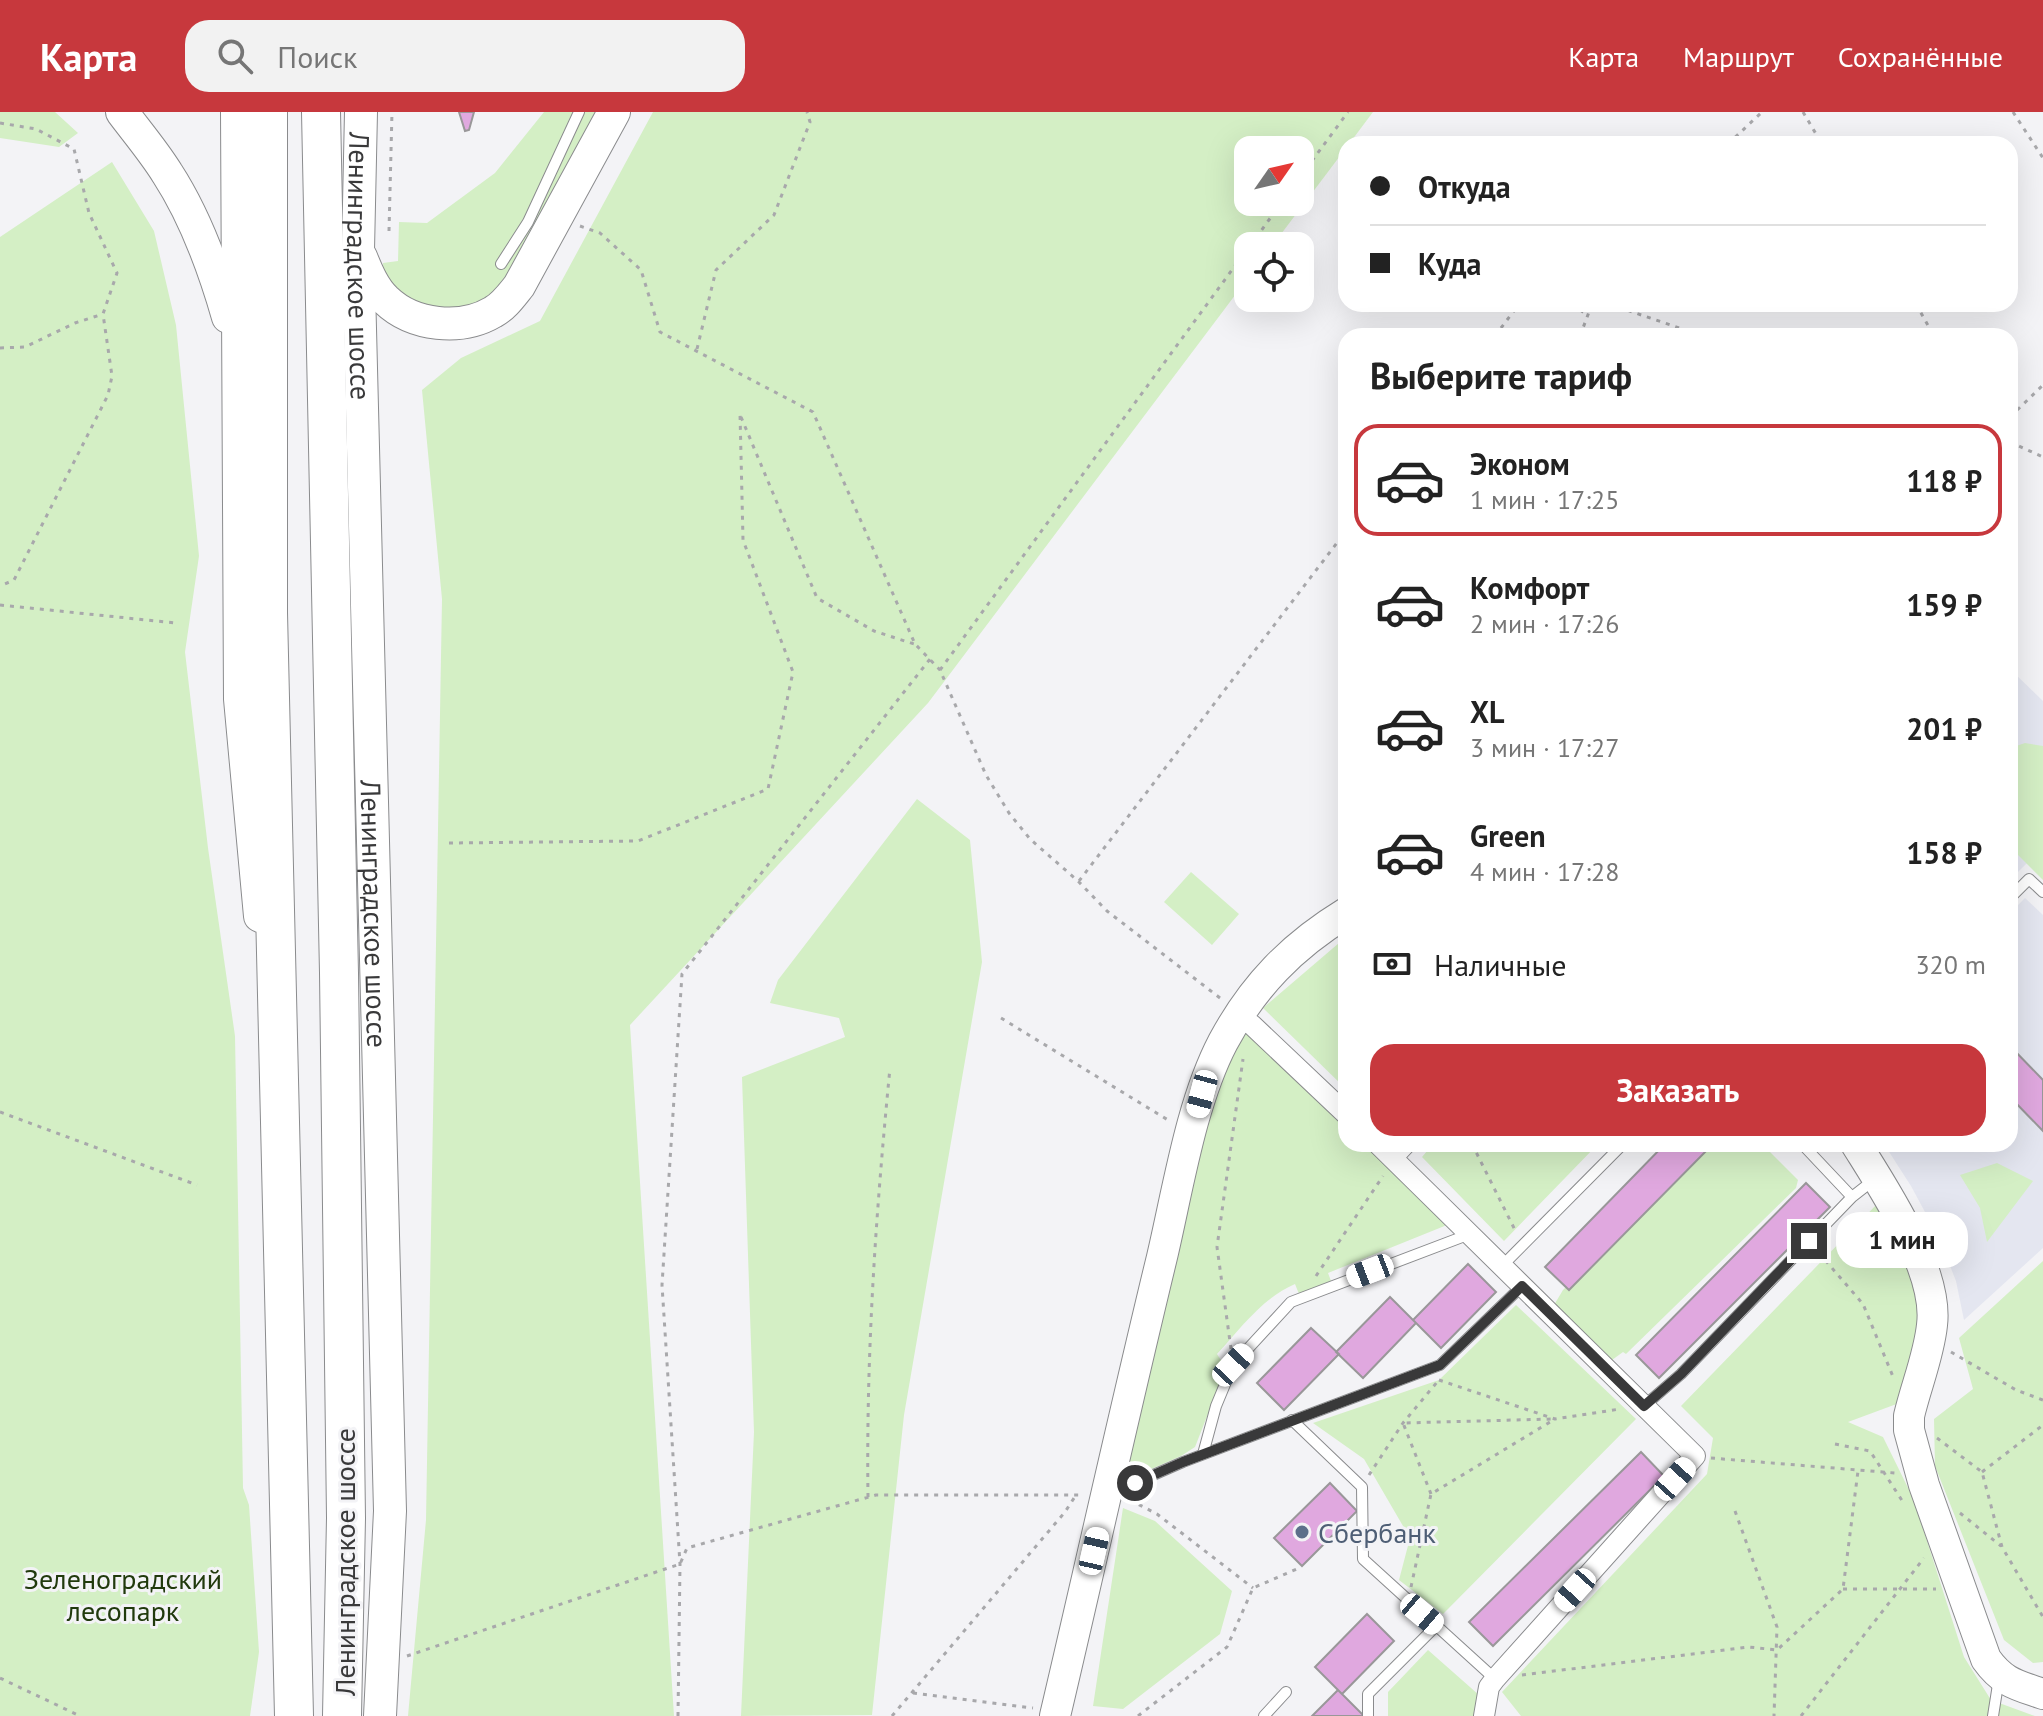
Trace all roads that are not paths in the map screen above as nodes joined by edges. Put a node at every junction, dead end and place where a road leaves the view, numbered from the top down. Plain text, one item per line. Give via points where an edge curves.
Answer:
1 (122, 112) edge
2 (237, 112) edge
3 (268, 112) edge
4 (321, 112) edge
5 (361, 112) edge
6 (579, 112) edge
7 (614, 112) edge
8 (553, 223) junction
9 (358, 250) junction
10 (501, 264) dead end
11 (237, 354) junction
12 (2018, 890) edge
13 (2043, 892) edge
14 (1338, 919) edge
15 (1245, 1016) junction
16 (279, 1090) junction
17 (1338, 1106) edge
18 (1386, 1152) edge
19 (1404, 1152) edge
20 (1615, 1152) edge
21 (1810, 1152) edge
22 (1861, 1152) edge
23 (1396, 1161) junction
24 (1877, 1177) junction
25 (1852, 1197) junction
26 (1470, 1234) junction
27 (1502, 1266) junction
28 (1522, 1286) junction
29 (1644, 1406) junction
30 (1292, 1420) junction
31 (1203, 1454) junction
32 (1106, 1496) junction
33 (1436, 1626) junction
34 (1999, 1676) junction
35 (1495, 1679) junction
36 (1286, 1692) dead end
37 (2043, 1694) edge
38 (1046, 1712) edge
39 (294, 1716) edge
40 (342, 1716) edge
41 (380, 1716) edge
42 (1264, 1716) edge
43 (1368, 1716) edge
44 (1484, 1716) edge
45 (1993, 1716) edge

1 - 11 main road via 187,209 218,286
2 - 11 main road, Ленинградское шоссе
3 - 16 highway, Ленинградское шоссе via 268,613
4 - 40 highway, Ленинградское шоссе via 339,973 346,1518
5 - 9 main road, Ленинградское шоссе
6 - 8 lane
7 - 8 main road
8 - 9 main road via 506,303 491,314 454,323 426,322 386,300
8 - 10 lane
9 - 41 main road, Ленинградское шоссе via 390,1511
11 - 16 main road, Ленинградское шоссе via 240,699
12 - 13 lane via 2029,879
14 - 15 street via 1297,947 1260,984
15 - 17 street
15 - 32 street via 1211,1069 1192,1134
16 - 39 highway, Ленинградское шоссе
18 - 23 street
19 - 23 lane
20 - 27 lane
21 - 25 lane
22 - 24 street
23 - 26 street
24 - 25 lane
24 - 34 street via 1918,1255 1932,1302 1932,1325 1909,1416 1916,1497 1986,1659
25 - 29 lane
26 - 27 street
26 - 31 lane via 1291,1302 1233,1365
27 - 28 street
28 - 29 street
28 - 30 lane via 1440,1365
29 - 35 street via 1695,1456
30 - 31 lane
30 - 33 lane via 1362,1487 1363,1559
31 - 32 lane
32 - 38 street
33 - 35 lane
33 - 43 lane via 1368,1694
34 - 37 street
34 - 45 lane
35 - 44 street
36 - 42 lane

